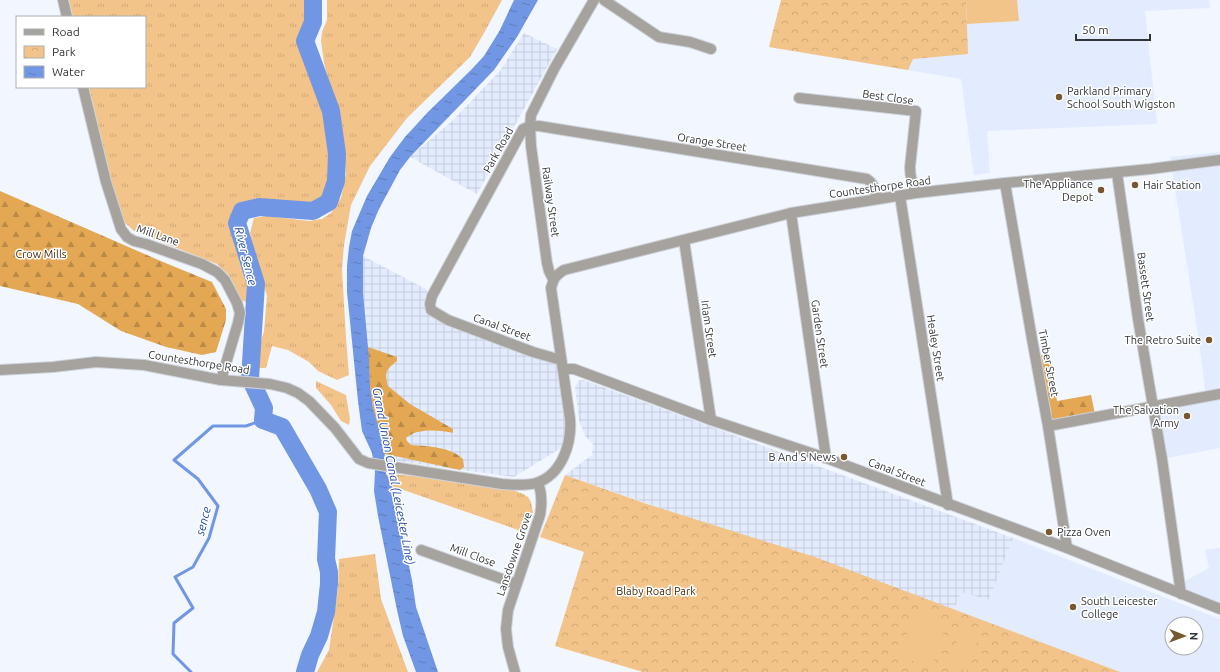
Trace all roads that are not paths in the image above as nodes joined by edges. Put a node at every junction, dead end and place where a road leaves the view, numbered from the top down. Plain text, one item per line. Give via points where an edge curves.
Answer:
1 (63, 0) edge
2 (594, 0) edge
3 (604, 0) edge
4 (67, 16) edge
5 (711, 49) dead end
6 (83, 88) edge
7 (799, 98) dead end
8 (530, 126) junction
9 (1220, 160) edge
10 (1117, 173) junction
11 (1005, 183) junction
12 (916, 193) junction
13 (900, 196) junction
14 (878, 199) junction
15 (791, 213) junction
16 (684, 240) junction
17 (554, 279) junction
18 (436, 314) joint
19 (562, 365) junction
20 (0, 370) edge
21 (221, 380) junction
22 (1220, 394) edge
23 (1152, 407) junction
24 (711, 420) junction
25 (1048, 426) junction
26 (826, 458) junction
27 (538, 483) junction
28 (948, 505) junction
29 (1067, 548) junction
30 (421, 550) dead end
31 (516, 584) junction
32 (1181, 594) junction
33 (1220, 609) edge
34 (515, 672) edge

1 - 4 street
2 - 8 street, Park Road via 554,69 531,115
3 - 5 street via 659,37 690,42
6 - 21 street, Mill Lane via 106,182 121,229 134,241 202,264 217,272 225,280 237,303 240,313 238,323
7 - 12 street, Best Close via 916,111 910,167
8 - 14 street, Orange Street via 867,178 874,186
8 - 17 street, Railway Street via 547,263
8 - 18 street, Park Road via 523,129 432,296 431,310
9 - 10 street, Countesthorpe Road
10 - 11 street, Countesthorpe Road
10 - 23 street, Bassett Street
11 - 12 street, Countesthorpe Road
11 - 25 street, Timber Street
12 - 13 street, Countesthorpe Road
13 - 14 street, Countesthorpe Road
13 - 28 street, Healey Street
14 - 15 street, Countesthorpe Road
15 - 16 street, Countesthorpe Road
15 - 26 street, Garden Street
16 - 17 street, Countesthorpe Road via 564,270
16 - 24 street, Irlam Street
17 - 19 street via 551,288
18 - 19 street, Canal Street
19 - 24 street, Canal Street
19 - 27 street via 570,425 569,443 558,466
20 - 21 street, Countesthorpe Road via 96,362 144,365
21 - 27 street, Countesthorpe Road via 270,384 298,393 335,428 359,458 368,463 502,484
22 - 23 street
23 - 25 street
23 - 32 street, Bassett Street
24 - 26 street, Canal Street
25 - 29 street, Timber Street
26 - 28 street, Canal Street
27 - 31 street, Lansdowne Grove via 542,507
28 - 29 street, Canal Street
29 - 32 street, Canal Street
30 - 31 street, Mill Close
31 - 34 street, Lansdowne Grove via 508,610 506,629
32 - 33 street, Canal Street

